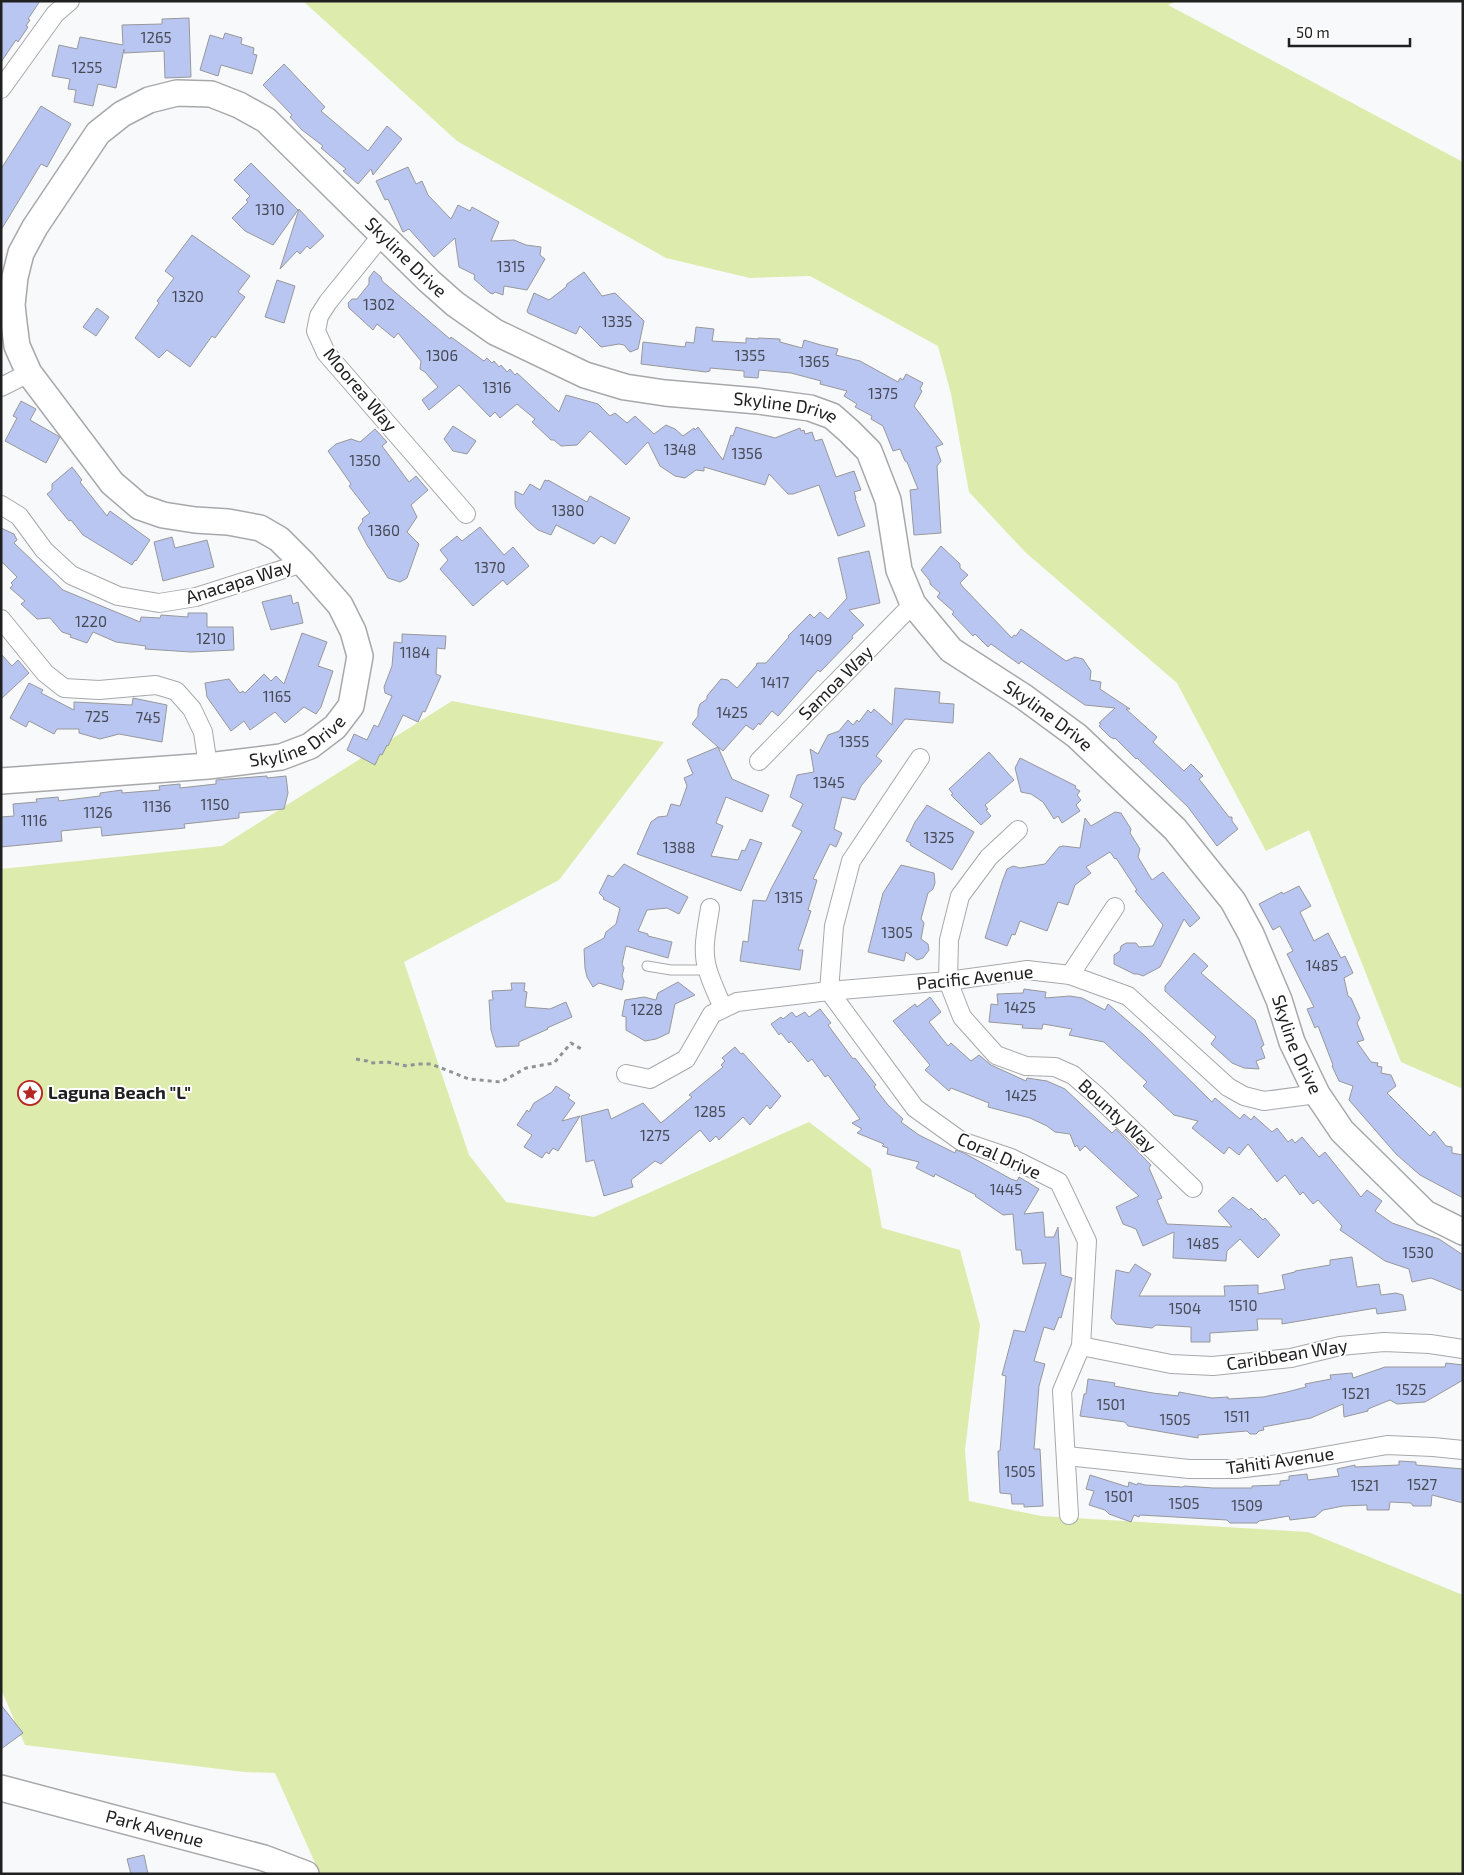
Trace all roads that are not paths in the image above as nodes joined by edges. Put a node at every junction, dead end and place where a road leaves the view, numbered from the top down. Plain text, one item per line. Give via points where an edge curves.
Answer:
1 (70, 1) edge
2 (1, 90) edge
3 (382, 235) junction
4 (29, 373) junction
5 (1, 387) edge
6 (1, 505) edge
7 (466, 514) dead end
8 (303, 563) junction
9 (913, 604) junction
10 (1, 619) edge
11 (920, 758) dead end
12 (759, 761) dead end
13 (208, 766) junction
14 (1, 782) edge
15 (1018, 830) dead end
16 (1115, 907) dead end
17 (710, 908) dead end
18 (647, 966) dead end
19 (708, 970) junction
20 (1070, 974) junction
21 (948, 981) junction
22 (830, 991) junction
23 (723, 1008) junction
24 (626, 1074) dead end
25 (1317, 1094) junction
26 (1193, 1188) dead end
27 (1463, 1232) edge
28 (1082, 1346) junction
29 (1463, 1349) edge
30 (1463, 1450) edge
31 (1067, 1456) junction
32 (1069, 1515) dead end
33 (1, 1788) edge
34 (306, 1874) edge

1 - 2 street via 55,14
3 - 4 street, Skyline Drive via 266,120 211,94 177,93 149,100 122,114 98,133 34,227 21,253 12,305 17,346
3 - 7 street, Moorea Way via 328,302 316,331 326,353
3 - 9 street, Skyline Drive via 455,304 495,332 585,375 665,393 810,408 832,416 869,452 888,500 899,570
4 - 5 street
4 - 8 street, Skyline Drive via 112,483 140,507 163,515 260,528 278,538
6 - 8 street, Anacapa Way via 19,516 44,550 71,575 118,596 160,603 196,598
8 - 13 street, Skyline Drive via 340,605 353,631 360,656 352,706 335,727 310,746 281,757
9 - 12 street, Samoa Way
9 - 25 street, Skyline Drive via 951,650 1077,736 1175,829 1200,859 1233,901 1252,934 1292,1042
10 - 13 street via 45,673 64,688 99,690 156,685 176,691 192,709 203,732
11 - 22 street via 851,861 834,926
13 - 14 street, Skyline Drive
15 - 21 street, Bounty Way via 989,857 960,896 950,940
16 - 20 street
17 - 19 street via 705,939
18 - 19 lane
19 - 23 street
20 - 21 street, Pacific Avenue via 1027,970
20 - 25 street, Pacific Avenue via 1128,996 1228,1087 1244,1096 1264,1101
21 - 22 street, Pacific Avenue
21 - 26 street, Bounty Way via 962,1017 996,1054 1026,1066 1055,1067 1073,1076
22 - 23 street, Pacific Avenue via 737,1002
22 - 28 street, Coral Drive via 915,1108 960,1141 1011,1158 1059,1182 1087,1241
23 - 24 street, Pacific Avenue via 712,1014 686,1059 650,1079
25 - 27 street, Skyline Drive via 1342,1131 1412,1200 1426,1213
28 - 29 street, Caribbean Way via 1171,1364 1213,1366 1291,1358 1340,1346 1384,1342
28 - 31 street, Coral Drive via 1062,1390
30 - 31 street, Tahiti Avenue via 1387,1445 1236,1469 1189,1469
31 - 32 street, Coral Drive
33 - 34 street, Park Avenue via 264,1858

